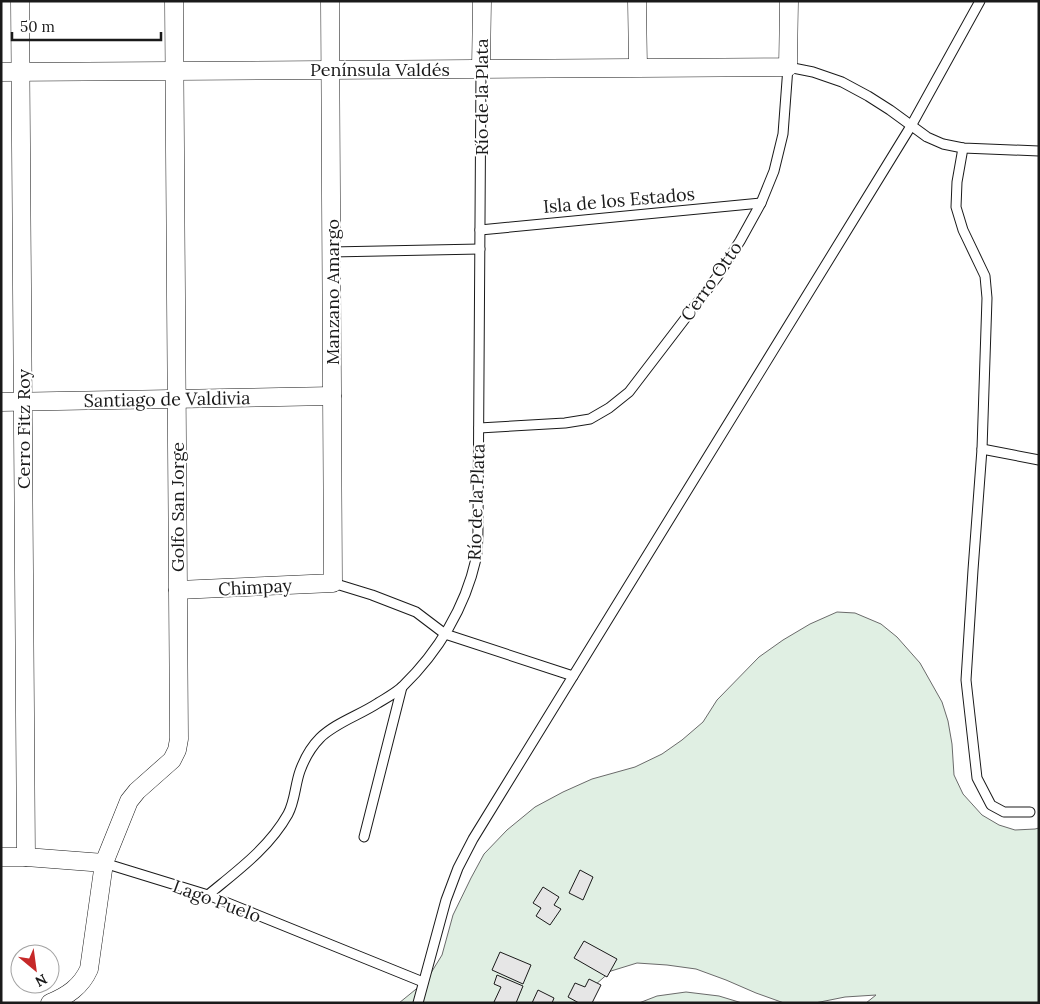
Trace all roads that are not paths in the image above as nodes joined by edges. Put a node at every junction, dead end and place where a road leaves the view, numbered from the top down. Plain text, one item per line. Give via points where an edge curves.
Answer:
1 (20, 1) edge
2 (174, 1) edge
3 (330, 1) edge
4 (482, 1) edge
5 (637, 1) edge
6 (789, 1) edge
7 (980, 1) edge
8 (788, 66) junction
9 (638, 67) junction
10 (481, 68) junction
11 (331, 69) junction
12 (174, 70) junction
13 (1, 72) edge
14 (20, 72) junction
15 (911, 126) junction
16 (963, 148) junction
17 (1039, 151) edge
18 (761, 203) junction
19 (480, 230) junction
20 (480, 249) junction
21 (332, 252) junction
22 (332, 396) junction
23 (177, 399) junction
24 (1, 402) edge
25 (23, 402) junction
26 (479, 428) junction
27 (982, 449) junction
28 (1039, 460) edge
29 (333, 583) junction
30 (178, 590) junction
31 (445, 634) junction
32 (573, 676) junction
33 (402, 687) junction
34 (1030, 812) dead end
35 (364, 837) dead end
36 (1, 857) edge
37 (26, 857) junction
38 (104, 863) junction
39 (208, 895) junction
40 (423, 982) junction
41 (50, 1003) edge
42 (418, 1003) edge

1 - 14 street, Cerro Fitz Roy
2 - 12 street, Golfo San Jorge
3 - 11 street, Manzano Amargo
4 - 10 street, Río de la Plata
5 - 9 street
6 - 8 street, Cerro Otto
7 - 15 lane
8 - 9 street, Península Valdés
8 - 15 lane via 842,82
8 - 18 lane, Cerro Otto via 783,134 774,171
9 - 10 street, Península Valdés
10 - 11 street, Península Valdés
10 - 19 lane, Río de la Plata
11 - 12 street, Península Valdés
11 - 21 street, Manzano Amargo
12 - 14 street, Península Valdés
12 - 23 street, Golfo San Jorge
13 - 14 street, Península Valdés
14 - 25 street, Cerro Fitz Roy
15 - 16 lane via 943,144
15 - 32 lane
16 - 17 lane
16 - 27 lane via 956,207 962,230 985,276 987,298
18 - 19 lane, Isla de los Estados
18 - 26 lane, Cerro Otto via 717,277 629,392 609,408 590,419 565,424
19 - 20 lane, Río de la Plata
20 - 21 lane
20 - 26 lane, Río de la Plata
21 - 22 street, Manzano Amargo
22 - 23 street, Santiago de Valdivia
22 - 29 street, Manzano Amargo
23 - 25 street, Santiago de Valdivia
23 - 30 street, Golfo San Jorge
24 - 25 street, Santiago de Valdivia
25 - 37 street, Cerro Fitz Roy
26 - 31 lane, Río de la Plata via 476,557 462,603
27 - 28 lane
27 - 34 lane via 966,680 977,778 991,805 1004,812
29 - 30 street, Chimpay
29 - 31 lane via 416,612
30 - 38 street, Golfo San Jorge via 177,750 172,760 129,801
31 - 32 lane
31 - 33 lane, Río de la Plata
32 - 40 lane via 485,817 458,868
33 - 35 lane
33 - 39 lane, Río de la Plata via 320,738 308,754 289,813 276,833 260,851
36 - 37 street, Lago Puelo
37 - 38 street, Lago Puelo
38 - 39 lane, Lago Puelo
38 - 41 street, Golfo San Jorge via 89,969 80,985
39 - 40 lane, Lago Puelo
40 - 42 lane

